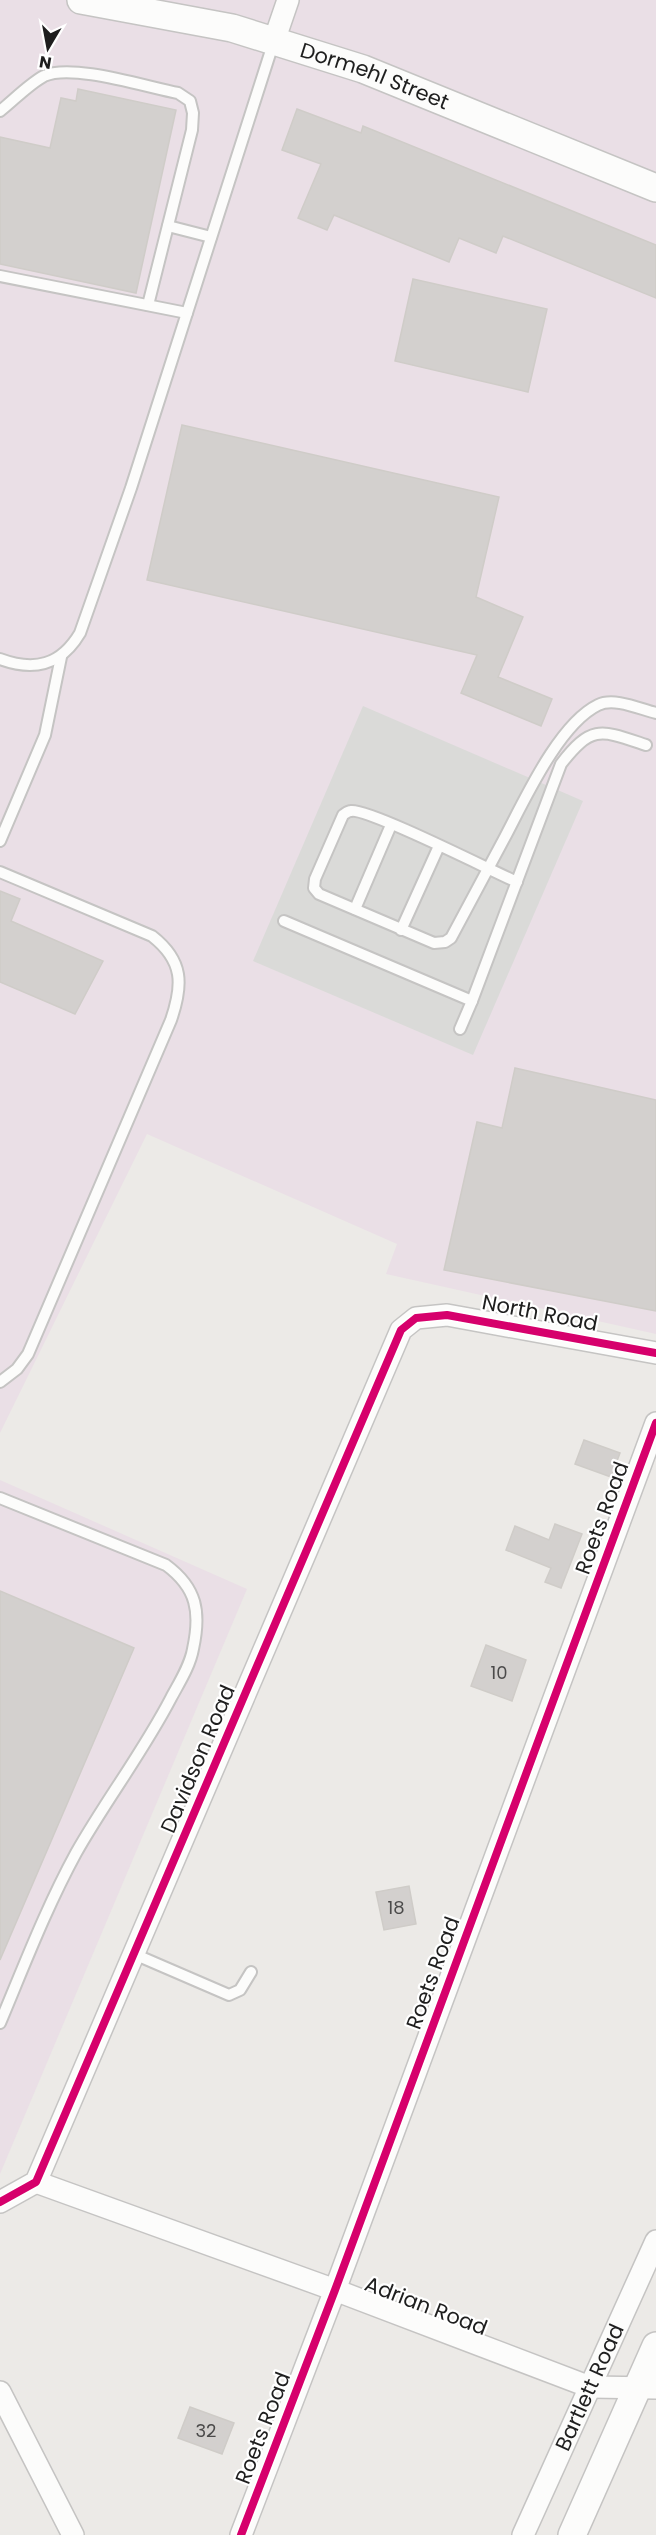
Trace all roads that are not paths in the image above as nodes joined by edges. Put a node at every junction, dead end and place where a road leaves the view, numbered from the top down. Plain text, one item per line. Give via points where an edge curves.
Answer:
1 (81, 0) edge
2 (288, 0) edge
3 (274, 41) junction
4 (0, 111) edge
5 (656, 189) edge
6 (168, 226) junction
7 (212, 237) junction
8 (0, 276) edge
9 (148, 305) junction
10 (187, 313) junction
11 (61, 657) junction
12 (0, 659) edge
13 (656, 713) edge
14 (646, 745) dead end
15 (392, 825) junction
16 (0, 841) edge
17 (439, 846) junction
18 (488, 869) junction
19 (0, 872) edge
20 (517, 882) junction
21 (355, 909) junction
22 (284, 921) dead end
23 (401, 930) junction
24 (472, 1001) junction
25 (460, 1029) dead end
26 (417, 1318) joint
27 (656, 1353) edge
28 (0, 1382) edge
29 (656, 1423) edge
30 (0, 1498) edge
31 (134, 1954) junction
32 (251, 1972) dead end
33 (0, 2023) edge
34 (36, 2182) junction
35 (0, 2202) edge
36 (656, 2241) edge
37 (335, 2290) junction
38 (656, 2346) edge
39 (650, 2386) edge
40 (590, 2387) junction
41 (0, 2392) edge
42 (73, 2535) edge
43 (241, 2535) edge
44 (523, 2535) edge
45 (572, 2535) edge
46 (585, 2535) edge

1 - 3 street, Dormehl Street via 232,28
2 - 3 street
3 - 5 street, Dormehl Street via 363,69
3 - 7 lane
4 - 6 lane via 43,77 57,72 76,72 178,93 190,101 192,130
6 - 7 lane
6 - 9 lane
7 - 10 lane
8 - 9 lane
9 - 10 lane
10 - 11 lane via 86,619 72,646
11 - 12 lane via 32,665
11 - 16 lane via 45,735
13 - 18 lane via 612,702 600,704 580,717 549,757
14 - 20 lane via 612,733 595,733 578,743 561,764
15 - 17 lane
15 - 21 lane
15 - 21 lane via 362,812 343,814 314,888 319,894
17 - 18 lane
17 - 23 lane
18 - 20 lane
18 - 23 lane via 451,938 434,943
19 - 28 lane via 153,936 174,958 179,987 171,1020 28,1354 18,1370
20 - 24 lane
21 - 23 lane
22 - 24 lane
24 - 25 lane
26 - 27 street, North Road via 461,1317
26 - 31 street, Davidson Road via 401,1330 391,1352
29 - 37 street, Roets Road
30 - 33 lane via 166,1565 181,1576 192,1592 196,1629 185,1672 55,1893
31 - 32 lane via 229,1995 240,1990
31 - 34 street, Davidson Road
34 - 35 street
34 - 37 street, Adrian Road
36 - 40 street, Bartlett Road
37 - 40 street, Adrian Road
37 - 43 street, Roets Road
38 - 39 street, Bartlett Road
39 - 40 street, Adrian Road
39 - 45 street, Bartlett Road
39 - 46 street, Bartlett Road
40 - 44 street, Bartlett Road
41 - 42 street

